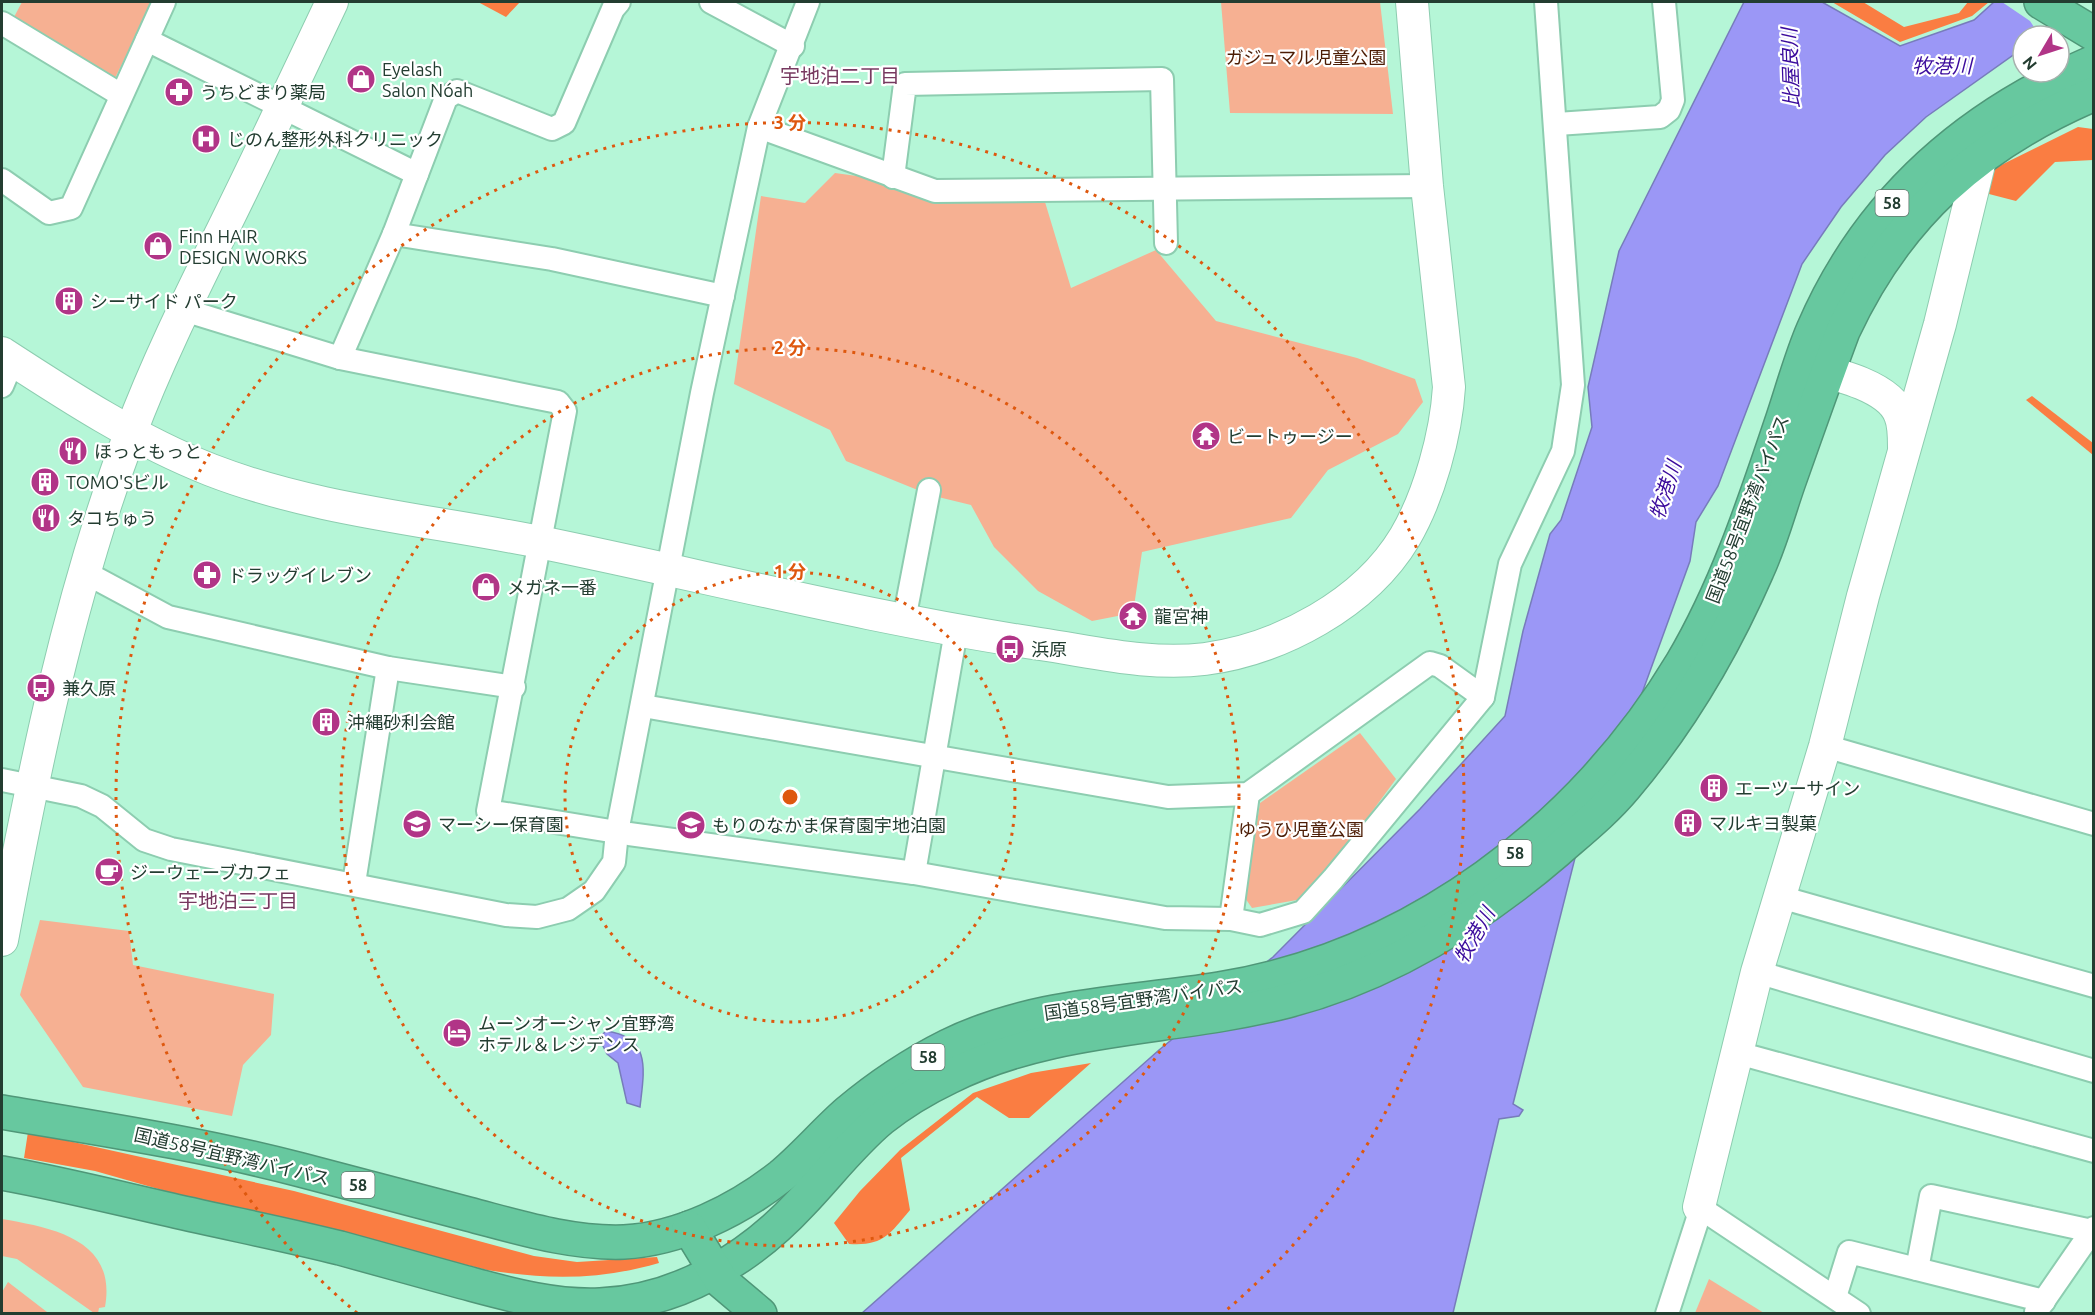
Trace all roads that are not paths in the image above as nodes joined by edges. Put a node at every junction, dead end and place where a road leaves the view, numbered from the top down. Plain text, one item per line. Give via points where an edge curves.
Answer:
1 (164, 2) edge
2 (332, 2) edge
3 (619, 2) edge
4 (711, 2) edge
5 (808, 2) edge
6 (1412, 2) edge
7 (1546, 2) edge
8 (1664, 2) edge
9 (2094, 7) edge
10 (2061, 8) edge
11 (2, 23) edge
12 (2065, 24) edge
13 (2094, 34) edge
14 (147, 40) junction
15 (793, 46) junction
16 (2094, 62) edge
17 (2071, 69) edge
18 (2037, 84) edge
19 (2094, 94) edge
20 (121, 95) junction
21 (282, 109) junction
22 (1557, 124) junction
23 (759, 127) junction
24 (1982, 156) junction
25 (417, 174) junction
26 (894, 177) junction
27 (2, 180) edge
28 (1427, 186) junction
29 (1165, 190) junction
30 (394, 234) junction
31 (1166, 243) dead end
32 (723, 296) junction
33 (184, 310) junction
34 (340, 358) junction
35 (5, 366) edge
36 (1814, 369) junction
37 (131, 432) junction
38 (1905, 454) junction
39 (929, 490) dead end
40 (540, 542) junction
41 (670, 570) junction
42 (86, 573) junction
43 (1731, 596) junction
44 (904, 620) junction
45 (956, 631) junction
46 (388, 668) junction
47 (514, 687) junction
48 (1483, 697) junction
49 (643, 706) junction
50 (1825, 746) junction
51 (936, 757) junction
52 (16, 784) edge
53 (1248, 794) junction
54 (2094, 824) edge
55 (617, 832) junction
56 (914, 873) junction
57 (354, 883) junction
58 (1780, 897) junction
59 (1231, 920) junction
60 (2, 940) edge
61 (1757, 972) junction
62 (2094, 986) edge
63 (1737, 1053) junction
64 (2094, 1071) edge
65 (13, 1114) edge
66 (2094, 1151) edge
67 (2, 1173) edge
68 (1700, 1209) junction
69 (689, 1228) junction
70 (2093, 1229) edge
71 (1917, 1269) junction
72 (714, 1272) junction
73 (1835, 1297) junction
74 (2039, 1307) edge
75 (760, 1314) edge
76 (1667, 1314) edge
77 (1859, 1314) edge

1 - 14 street
2 - 21 street
3 - 25 street via 564,123 552,129 457,91 446,98
4 - 15 street
5 - 15 street
6 - 28 street
7 - 22 street
8 - 22 street via 1673,100 1670,110 1660,117
9 - 10 highway
10 - 12 highway
10 - 13 highway
11 - 20 street
14 - 20 street
14 - 21 street
15 - 23 street
16 - 17 highway, 国道58号宜野湾バイパス / 58
18 - 36 highway, 国道58号宜野湾バイパス / 58 via 1968,131 1929,164 1862,242 1812,331
19 - 24 highway, 国道58号宜野湾バイパス / 58 via 2042,117
20 - 27 street via 71,208 49,213
21 - 25 street
21 - 33 street
22 - 48 street via 1573,385 1569,420 1563,451 1510,564
23 - 26 street
23 - 32 street
24 - 36 highway, 国道58号宜野湾バイパス / 58 via 1934,199 1887,255
24 - 38 street
25 - 30 street
26 - 29 street via 935,191
26 - 29 street via 905,84 1162,79
28 - 29 street
28 - 45 street via 1449,387 1448,409 1434,468 1404,538 1348,600 1300,631 1206,659 1153,661
29 - 31 street
30 - 32 street via 552,259
30 - 34 street
32 - 41 street
33 - 34 street
33 - 37 street
34 - 40 street via 558,402 565,411
35 - 37 street
36 - 38 street via 1872,388 1891,399 1900,415
36 - 43 highway, 国道58号宜野湾バイパス / 58 via 1760,564
37 - 40 street via 211,470 263,488 347,508
37 - 42 street
38 - 50 street
39 - 44 street
40 - 41 street
40 - 47 street
41 - 44 street
41 - 49 street
42 - 46 street via 168,617
42 - 52 street via 57,677
43 - 69 highway, 国道58号宜野湾バイパス / 58 via 1636,731 1596,779 1540,834 1448,900 1361,948 1324,962 1213,990 1048,1012 998,1025 955,1043 873,1093 767,1186
43 - 72 highway, 国道58号宜野湾バイパス / 58 via 1696,689 1656,748 1593,820 1499,898 1421,946 1335,986 1235,1013 1073,1035 982,1062 916,1095 879,1120 781,1224
44 - 45 street
45 - 51 street
46 - 47 street
46 - 57 street
47 - 55 street via 488,811
48 - 53 street via 1430,663
48 - 59 street via 1303,912 1260,925
49 - 51 street
49 - 55 street
50 - 54 street
50 - 58 street
51 - 53 street via 1168,797
51 - 56 street
52 - 57 street via 81,796 102,806 144,840 171,849
52 - 60 street
53 - 59 street
55 - 56 street
55 - 57 street via 614,862 594,891 568,909 537,917 506,915
56 - 59 street via 1165,918
58 - 61 street
58 - 62 street
61 - 63 street
61 - 64 street
63 - 66 street
63 - 68 street
65 - 69 highway, 国道58号宜野湾バイパス / 58 via 152,1136 279,1164 564,1237 631,1241
67 - 72 highway, 国道58号宜野湾バイパス / 58 via 335,1247 561,1304 625,1303 663,1293
68 - 73 street
68 - 76 street
69 - 72 highway
70 - 71 street via 1931,1196
70 - 74 street
71 - 73 street via 1849,1252
71 - 74 street
72 - 75 highway via 738,1298
73 - 77 street

